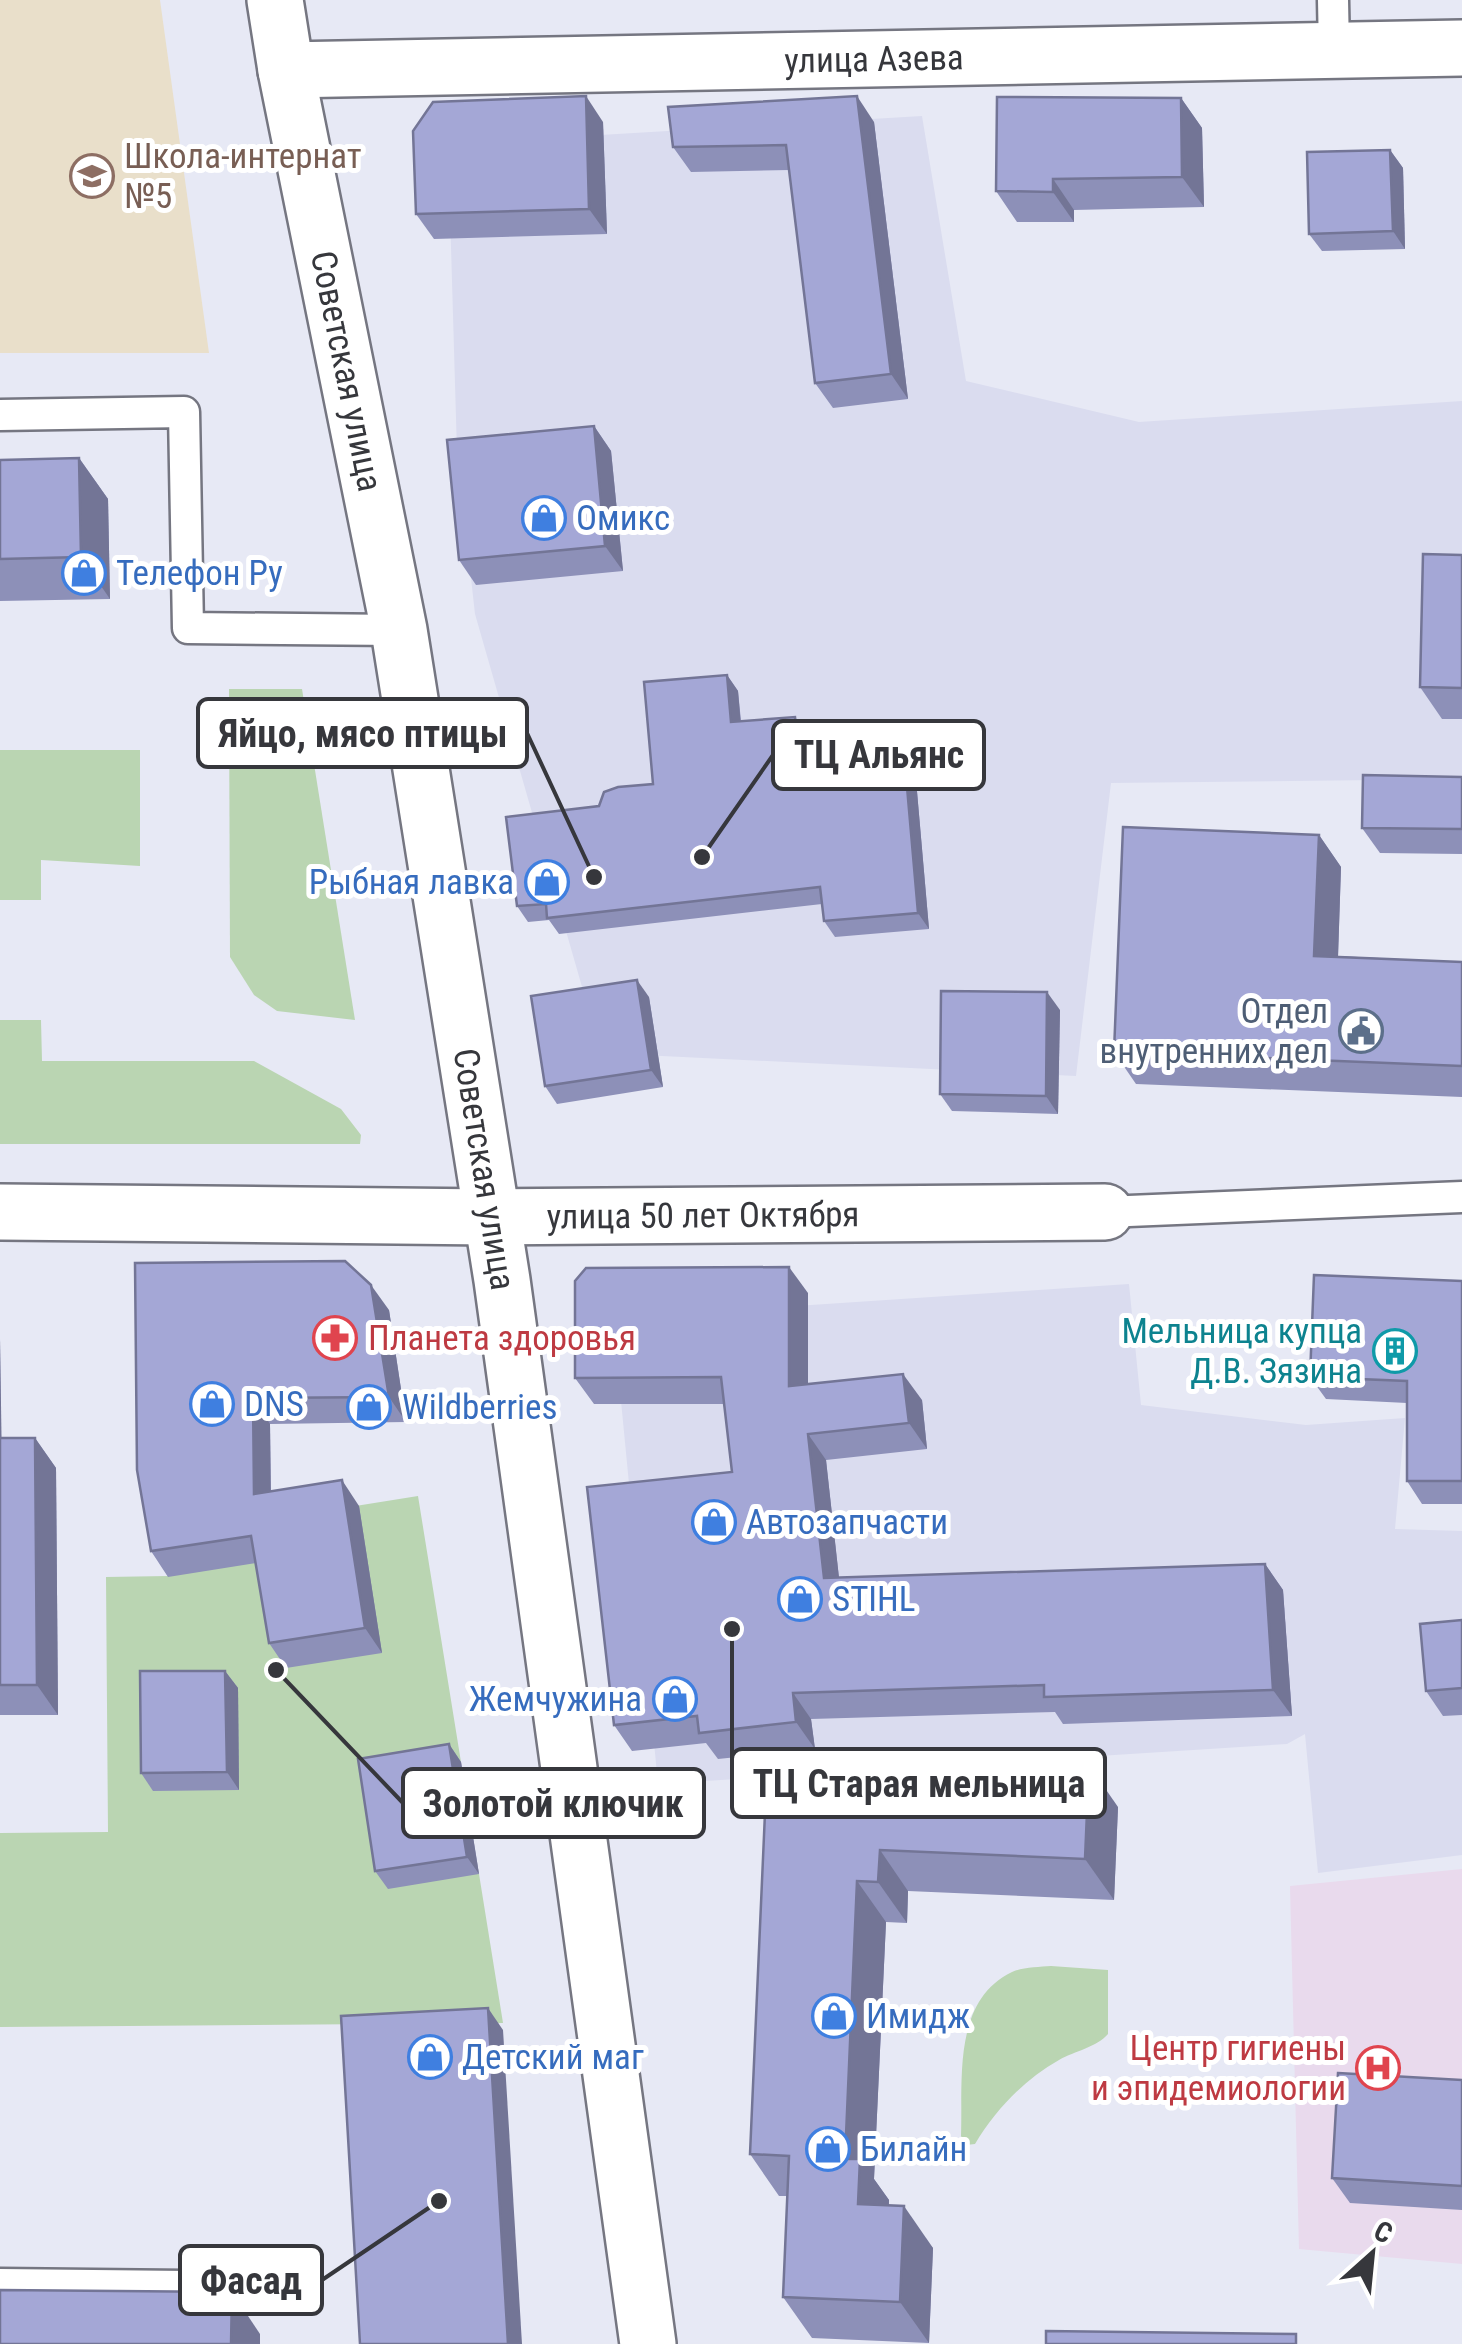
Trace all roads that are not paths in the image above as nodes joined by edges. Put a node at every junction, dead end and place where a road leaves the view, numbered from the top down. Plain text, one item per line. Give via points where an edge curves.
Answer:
1 (275, 0) edge
2 (1333, 25) edge
3 (1462, 48) edge
4 (286, 70) junction
5 (0, 416) edge
6 (399, 630) junction
7 (1462, 1197) edge
8 (0, 1212) edge
9 (1105, 1212) joint
10 (491, 1217) junction
11 (0, 2284) edge
12 (280, 2287) dead end
13 (648, 2344) edge

1 - 4 main road, Советская улица
2 - 3 main road, улица Азева
2 - 4 main road, улица Азева
4 - 6 main road, Советская улица
5 - 6 lane via 184,412 188,628
6 - 10 main road, Советская улица
7 - 9 lane
8 - 10 main road, улица 50 лет Октября
9 - 10 main road, улица 50 лет Октября
10 - 13 main road, Советская улица
11 - 12 lane

